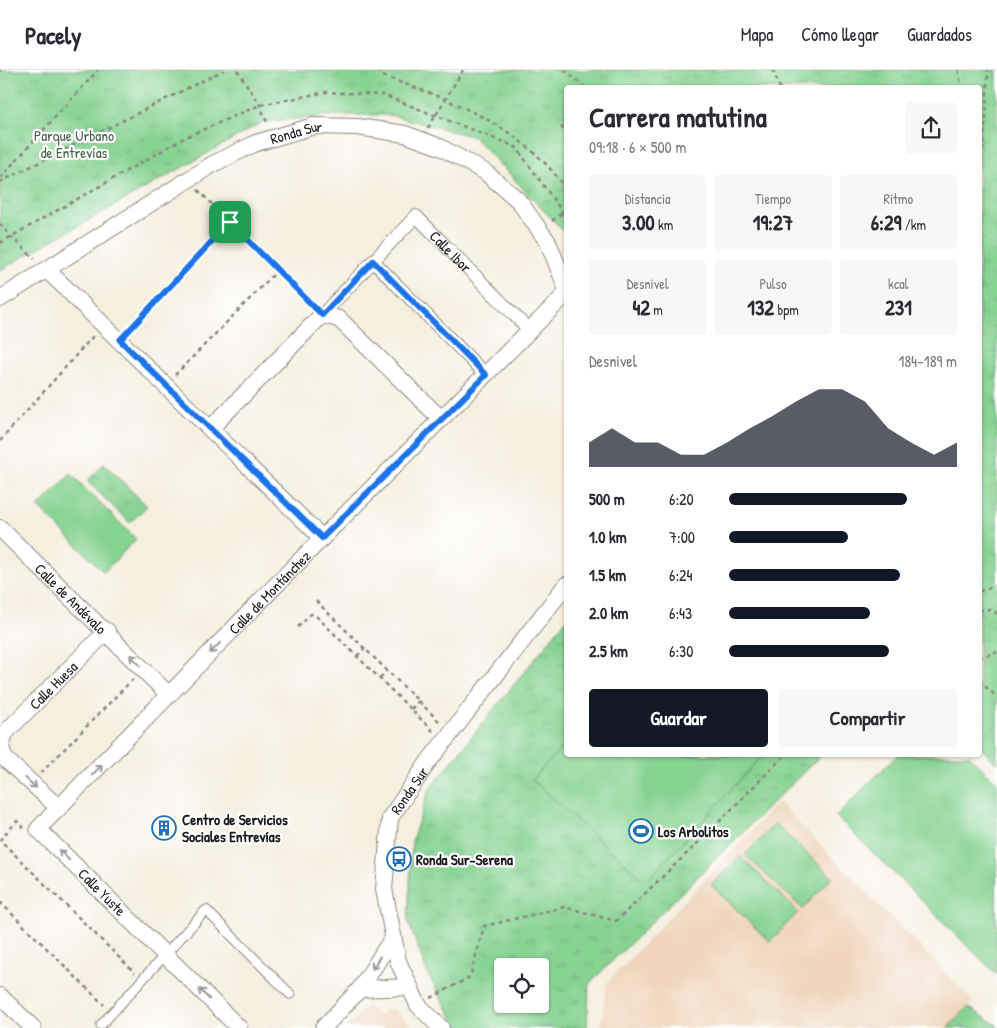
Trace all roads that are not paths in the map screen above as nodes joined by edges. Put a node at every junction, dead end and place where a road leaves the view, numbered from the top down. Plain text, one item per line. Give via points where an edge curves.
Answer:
1 (373, 261) junction
2 (48, 270) junction
3 (564, 282) edge
4 (564, 296) edge
5 (0, 300) edge
6 (322, 315) junction
7 (530, 331) junction
8 (486, 375) junction
9 (441, 419) junction
10 (210, 429) junction
11 (0, 528) edge
12 (322, 538) junction
13 (564, 588) edge
14 (107, 631) junction
15 (169, 695) junction
16 (59, 808) junction
17 (38, 829) joint
18 (393, 937) junction
19 (166, 955) junction
20 (410, 987) junction
21 (360, 989) junction
22 (290, 994) dead end
23 (0, 996) edge
24 (101, 1025) dead end
25 (33, 1028) edge
26 (239, 1028) edge
27 (323, 1028) edge
28 (441, 1028) edge

1 - 6 street, Calle Ibor
1 - 7 street, Calle Ibor via 416,216
1 - 8 street
2 - 3 street, Ronda Sur via 220,160 256,143 314,126 358,127 405,134 440,147 485,172 518,200 540,230
2 - 5 street, Ronda Sur
2 - 10 street
4 - 7 street, Calle de Montánchez
6 - 9 street via 339,320
6 - 10 street, Calle Ibor
7 - 8 street, Calle de Montánchez
8 - 9 street, Calle de Montánchez
9 - 12 street, Calle de Montánchez
10 - 12 street
11 - 14 street, Calle de Andévalo
12 -> 15 street, Calle de Montánchez
13 - 18 street, Ronda Sur via 448,737 390,818 384,889
15 -> 14 street, Calle de Andévalo
14 -> 16 street, Calle Huesa via 5,733 1,746 4,758
16 -> 15 street, Calle de Montánchez
16 - 17 street, Calle de Montánchez
19 -> 17 street, Calle Yuste
18 - 20 street, Ronda Sur via 398,961
18 -> 21 street
19 - 22 lane via 206,910
19 - 24 lane
26 -> 19 street, Calle Yuste
20 - 21 street
20 - 28 street, Ronda Sur via 418,1005
21 - 27 street
23 - 25 street

